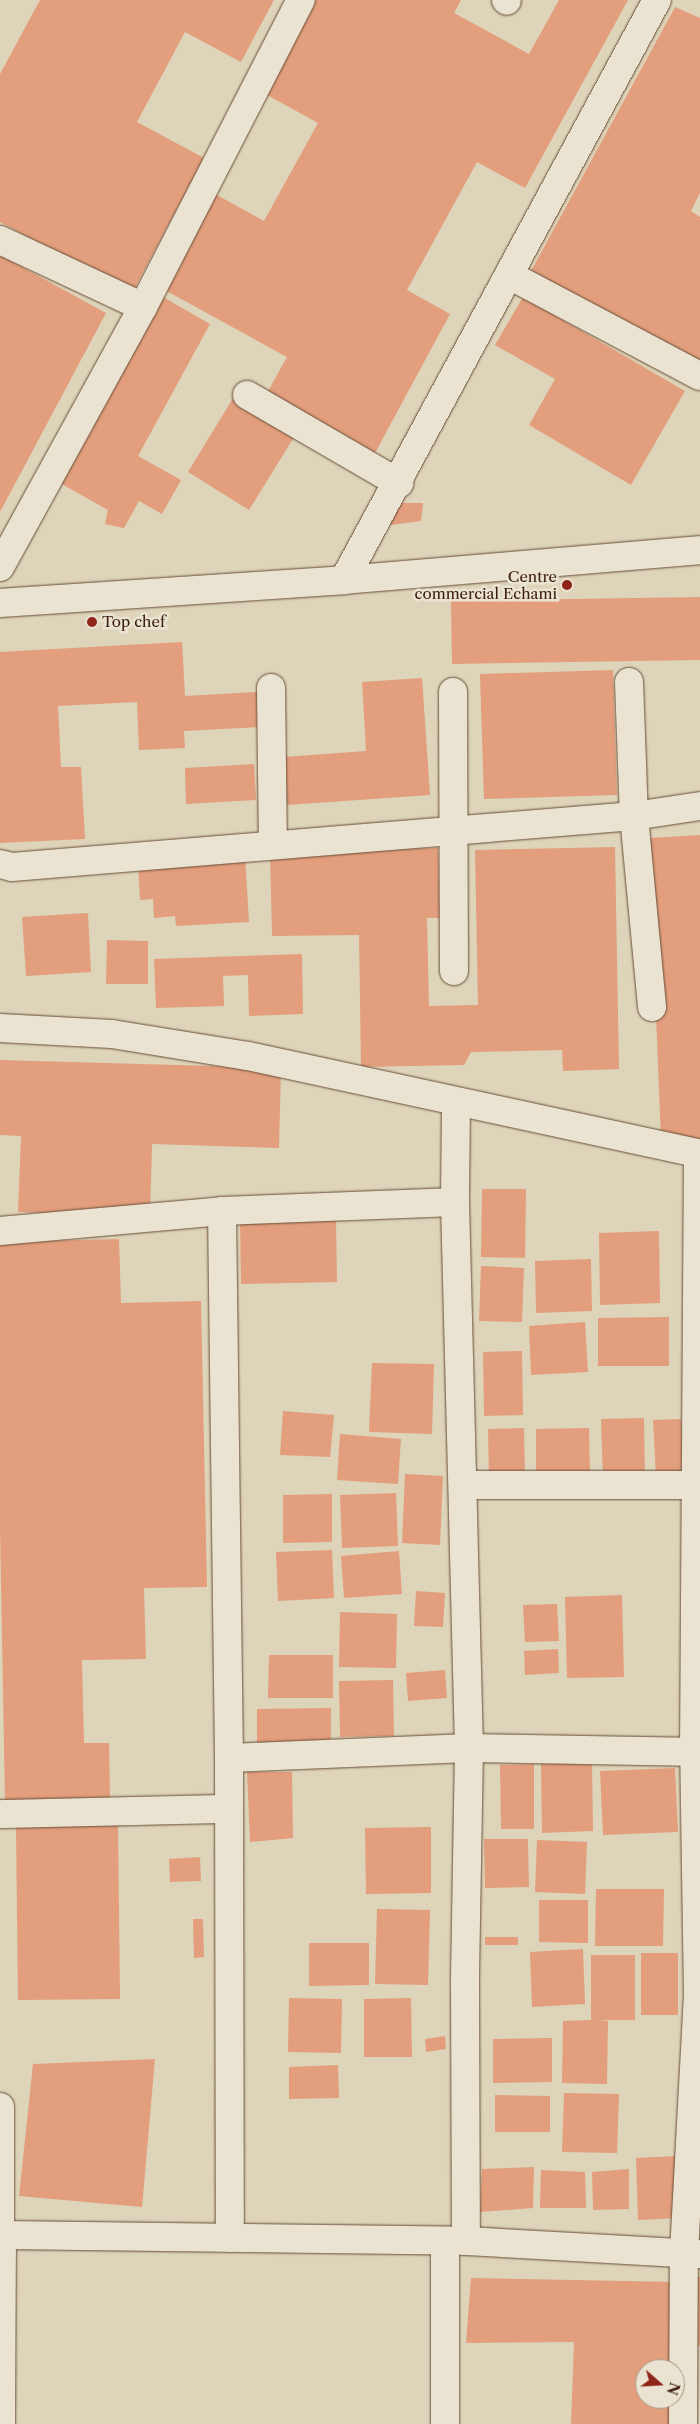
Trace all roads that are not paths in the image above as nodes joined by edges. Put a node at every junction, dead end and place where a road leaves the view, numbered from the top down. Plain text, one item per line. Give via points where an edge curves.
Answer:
1 (300, 0) edge
2 (658, 0) edge
3 (0, 240) edge
4 (509, 274) junction
5 (143, 307) junction
6 (700, 376) edge
7 (247, 395) dead end
8 (399, 483) junction
9 (700, 550) edge
10 (0, 567) edge
11 (344, 580) junction
12 (0, 603) edge
13 (629, 682) dead end
14 (271, 688) dead end
15 (453, 692) dead end
16 (700, 806) edge
17 (634, 816) junction
18 (452, 830) junction
19 (273, 845) junction
20 (0, 864) edge
21 (454, 972) dead end
22 (652, 1007) dead end
23 (0, 1028) edge
24 (456, 1104) junction
25 (699, 1154) edge
26 (455, 1202) junction
27 (222, 1211) junction
28 (0, 1231) edge
29 (462, 1485) junction
30 (697, 1486) junction
31 (469, 1748) junction
32 (697, 1752) edge
33 (229, 1758) junction
34 (229, 1809) junction
35 (0, 1814) edge
36 (0, 2107) edge
37 (1, 2235) edge
38 (230, 2238) junction
39 (455, 2242) junction
40 (692, 2254) edge
41 (1, 2424) edge
42 (445, 2424) edge
43 (683, 2424) edge

1 - 5 street
2 - 4 street
3 - 5 street
4 - 6 street
4 - 8 street
5 - 10 street
7 - 8 street
8 - 11 street
9 - 11 street
11 - 12 street
13 - 17 street
14 - 19 street
15 - 18 street
16 - 17 street
17 - 18 street
17 - 22 street
18 - 19 street
18 - 21 street
19 - 20 street via 12,867
23 - 24 street via 112,1034 248,1056
24 - 25 street
24 - 26 street
25 - 30 street
26 - 27 street
26 - 29 street
27 - 28 street
27 - 33 street
29 - 30 street
29 - 31 street
30 - 32 street
31 - 32 street
31 - 33 street
31 - 39 street via 465,1979
32 - 40 street via 698,1997
33 - 34 street
34 - 35 street
34 - 38 street
36 - 37 street
37 - 38 street
37 - 41 street
38 - 39 street
39 - 40 street
39 - 42 street
40 - 43 street

